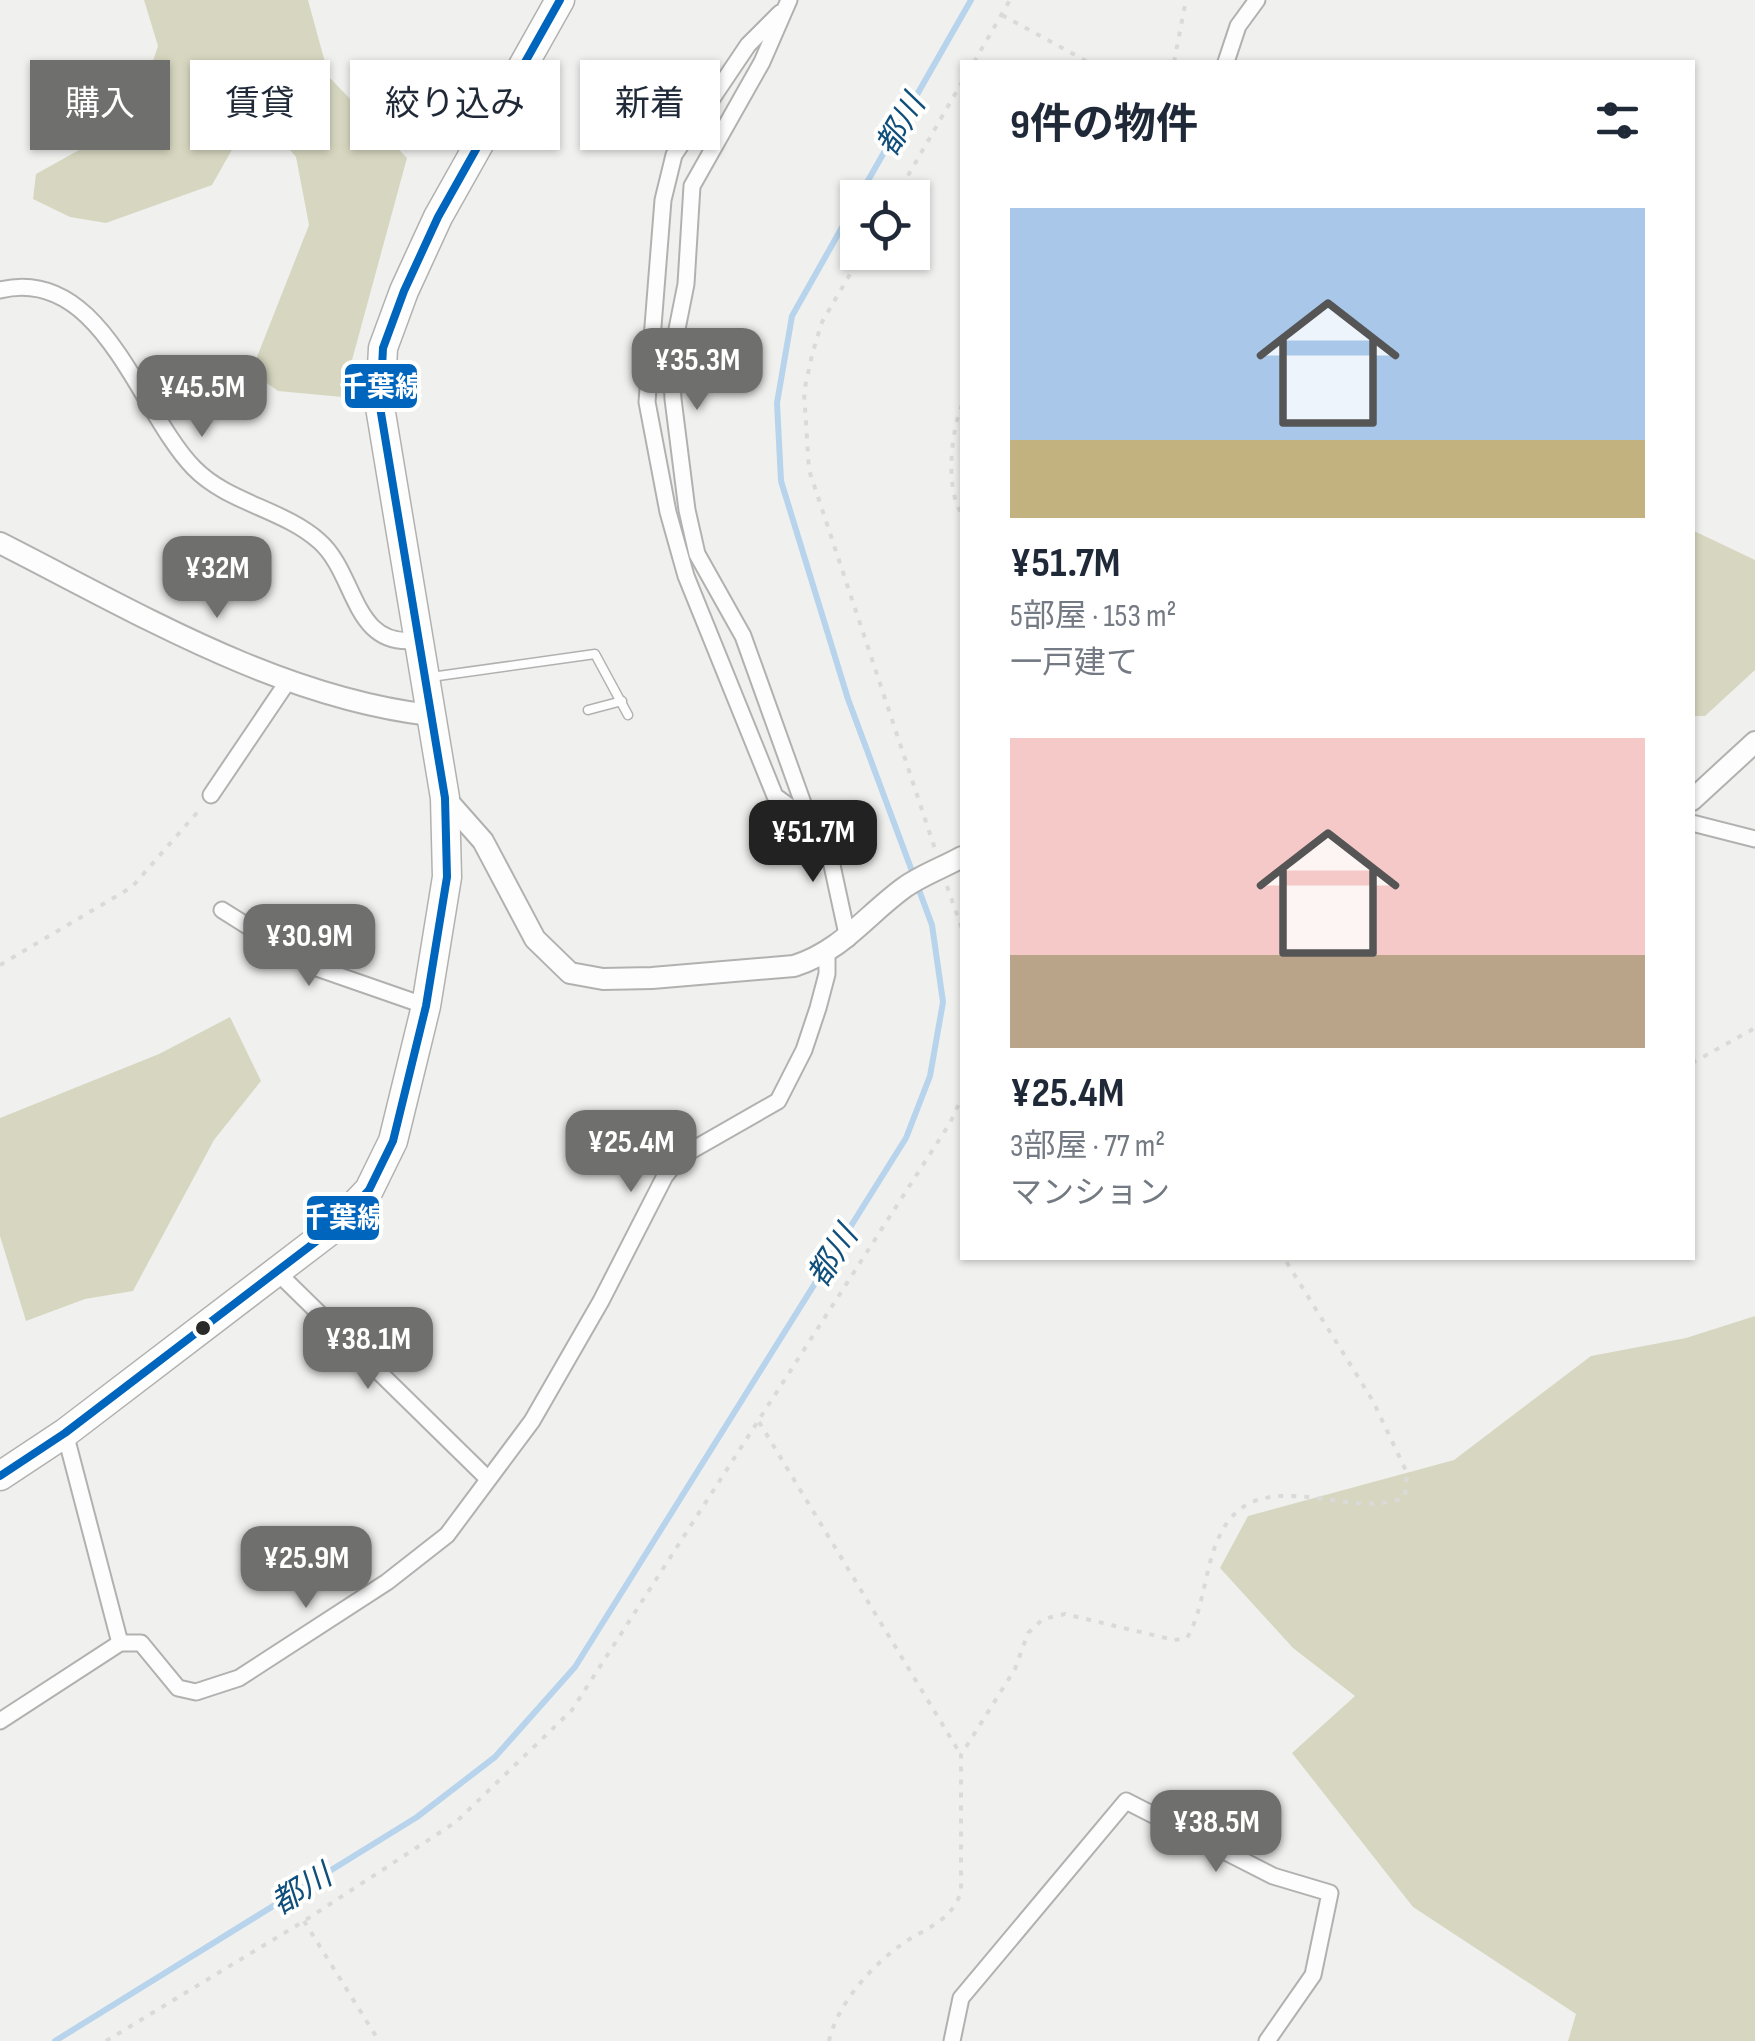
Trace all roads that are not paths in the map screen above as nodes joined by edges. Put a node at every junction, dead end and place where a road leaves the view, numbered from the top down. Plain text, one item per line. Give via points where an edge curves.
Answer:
1 (560, 0) edge
2 (1257, 0) edge
3 (788, 3) edge
4 (1227, 60) edge
5 (0, 290) edge
6 (0, 544) edge
7 (418, 640) junction
8 (424, 678) junction
9 (288, 681) junction
10 (622, 701) junction
11 (588, 710) dead end
12 (430, 715) junction
13 (628, 715) dead end
14 (1755, 742) edge
15 (211, 795) road end
16 (1695, 797) edge
17 (444, 798) junction
18 (809, 820) junction
19 (1695, 824) edge
20 (1755, 838) edge
21 (960, 858) edge
22 (222, 910) dead end
23 (848, 939) junction
24 (826, 954) junction
25 (426, 1006) junction
26 (278, 1273) junction
27 (65, 1434) junction
28 (0, 1476) edge
29 (488, 1478) junction
30 (120, 1643) junction
31 (0, 1721) edge
32 (952, 2041) edge
33 (1267, 2041) edge

1 - 7 highway via 438,217 383,348 380,407
2 - 4 street via 1238,26
3 - 18 street via 692,186 686,284 670,360 697,554 742,636
3 - 18 street via 748,46 674,155 664,200 647,402 686,576 775,796
5 - 7 street via 48,288 110,340 192,466 216,486 321,542 376,633 396,643
6 - 9 street
7 - 8 highway
8 - 10 lane via 595,654
8 - 12 highway
9 - 12 street via 384,710
9 - 15 street
10 - 11 lane
10 - 13 lane
12 - 17 highway
14 - 16 street
17 - 24 street via 483,841 535,939 570,973 652,978 794,966
17 - 25 highway via 448,877
18 - 23 street via 830,856
19 - 20 street
21 - 23 street via 906,887
22 - 25 street via 311,966
23 - 24 street
24 - 29 street via 818,1008 778,1101 680,1157 665,1176 532,1421
25 - 26 highway via 393,1141 369,1190
26 - 27 highway
26 - 29 street
27 - 28 highway
27 - 30 street
29 - 30 street via 447,1536 374,1592 239,1678 196,1692 178,1688 141,1643
30 - 31 street
32 - 33 street via 961,1998 1126,1801 1273,1876 1330,1893 1313,1975

